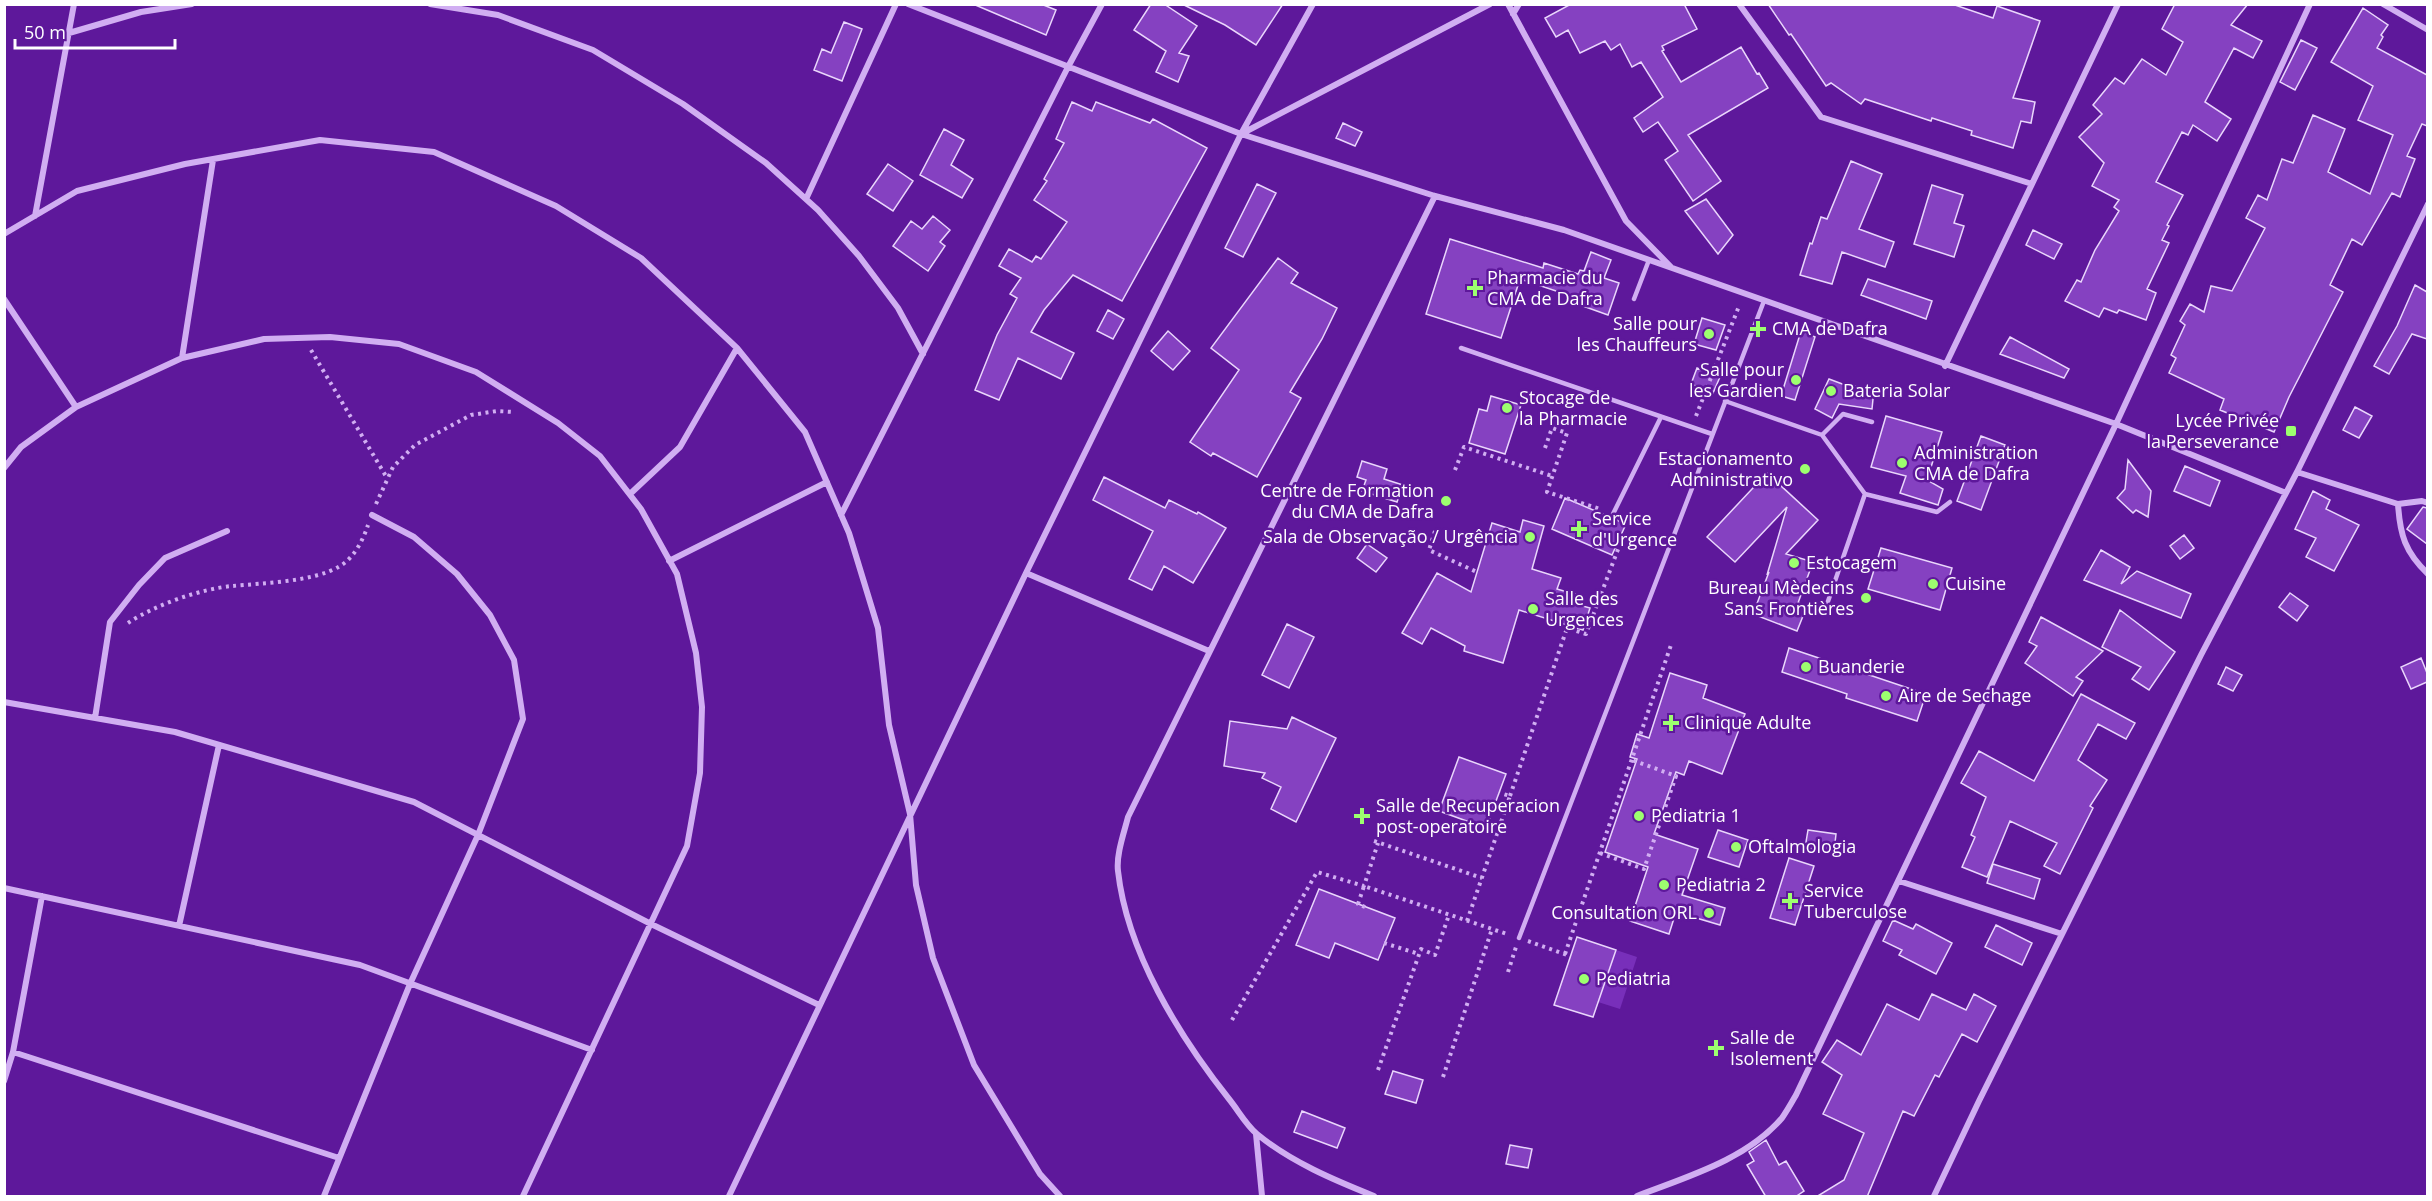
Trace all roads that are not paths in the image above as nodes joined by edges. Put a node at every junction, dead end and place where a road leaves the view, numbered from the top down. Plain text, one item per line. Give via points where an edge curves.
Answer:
1 (74, 4) edge
2 (192, 4) edge
3 (430, 4) edge
4 (897, 4) edge
5 (908, 4) edge
6 (1102, 4) edge
7 (1313, 4) edge
8 (1490, 4) edge
9 (1508, 4) edge
10 (1520, 4) edge
11 (1738, 4) edge
12 (2118, 4) edge
13 (2310, 4) edge
14 (2383, 4) edge
15 (1513, 14) junction
16 (2427, 30) edge
17 (69, 33) junction
18 (1068, 67) junction
19 (1241, 134) junction
20 (213, 160) junction
21 (2032, 184) junction
22 (1435, 196) junction
23 (806, 199) junction
24 (2427, 204) edge
25 (36, 216) junction
26 (4, 234) edge
27 (1649, 261) junction
28 (1673, 269) junction
29 (4, 299) edge
30 (1634, 299) dead end
31 (1764, 301) junction
32 (737, 348) junction
33 (1461, 348) dead end
34 (923, 354) junction
35 (182, 358) junction
36 (1945, 366) junction
37 (1725, 401) junction
38 (75, 407) junction
39 (1661, 417) junction
40 (1872, 422) dead end
41 (2116, 424) junction
42 (1712, 434) junction
43 (1822, 435) junction
44 (4, 468) edge
45 (2297, 472) junction
46 (827, 482) junction
47 (2286, 493) junction
48 (630, 494) junction
49 (1865, 494) junction
50 (1950, 502) dead end
51 (2427, 503) edge
52 (2398, 504) junction
53 (1613, 514) dead end
54 (372, 515) road end
55 (841, 516) junction
56 (227, 531) dead end
57 (669, 561) junction
58 (1026, 573) junction
59 (2427, 574) edge
60 (1826, 610) dead end
61 (1209, 651) junction
62 (4, 702) edge
63 (95, 718) junction
64 (219, 745) junction
65 (910, 814) junction
66 (478, 835) junction
67 (1899, 880) junction
68 (4, 888) edge
69 (42, 896) junction
70 (651, 924) junction
71 (179, 926) junction
72 (2062, 934) junction
73 (1519, 938) road end
74 (410, 984) junction
75 (819, 1005) junction
76 (592, 1050) junction
77 (12, 1052) junction
78 (4, 1081) edge
79 (1256, 1134) junction
80 (339, 1158) junction
81 (324, 1197) edge
82 (523, 1197) edge
83 (729, 1197) edge
84 (1060, 1197) edge
85 (1262, 1197) edge
86 (1374, 1197) edge
87 (1637, 1197) edge
88 (1934, 1197) edge

1 - 17 street
2 - 17 street via 141,12
3 - 23 street via 498,15 593,50 683,104 766,164
4 - 23 street
5 - 18 street
6 - 18 street
7 - 19 street
8 - 19 street
9 - 15 street
10 - 15 street
11 - 21 street via 1821,117
12 - 21 street
13 - 41 street
14 - 16 street
15 - 28 street via 1626,221
17 - 25 street
18 - 19 street
18 - 34 street
19 - 22 street
19 - 58 street
20 - 25 street via 78,190
20 - 32 street via 320,140 434,152 556,206 640,258
20 - 35 street
21 - 36 street
22 - 27 street via 1564,230
22 - 61 street
23 - 34 street via 859,256 898,308
24 - 45 street
25 - 26 street
27 - 28 street
27 - 30 lane
28 - 31 street
29 - 38 street
31 - 36 street
31 - 37 lane
32 - 46 street via 805,432
32 - 48 street via 680,447
33 - 39 lane
34 - 55 street
35 - 38 street
35 - 48 street via 264,339 330,337 399,344 476,372 542,413 600,456
36 - 41 street
37 - 42 lane
37 - 43 lane
38 - 44 street via 21,447
39 - 42 lane
39 - 53 lane
40 - 43 lane via 1843,414
41 - 47 street
41 - 67 street
42 - 73 lane
43 - 49 lane
45 - 47 street
45 - 52 street
46 - 55 street
46 - 57 street
47 - 72 street
48 - 57 street
49 - 50 lane via 1937,512
49 - 60 lane
51 - 52 street
52 - 59 street via 2400,532 2414,560
54 - 66 street via 414,537 457,574 490,615 514,660 523,719
55 - 65 street via 878,628 889,725
56 - 63 street via 165,558 110,622
57 - 70 street via 676,574 696,653 702,707 700,773 687,846
58 - 61 street
58 - 65 street
61 - 79 street via 1128,817 1118,868 1128,923 1165,1005 1214,1080
62 - 63 street
63 - 64 street via 175,732
64 - 66 street via 414,802
64 - 71 street
65 - 75 street
65 - 84 street via 916,885 933,958 974,1065 1040,1174
66 - 70 street
66 - 74 street
67 - 72 street
67 - 87 street via 1782,1118 1732,1156
68 - 69 street
69 - 71 street
69 - 77 street
70 - 75 street
70 - 76 street
71 - 74 street via 360,965
72 - 88 street
74 - 76 street
74 - 80 street
75 - 83 street
76 - 82 street
77 - 78 street
77 - 80 street
79 - 85 street
79 - 86 street via 1327,1177
80 - 81 street

